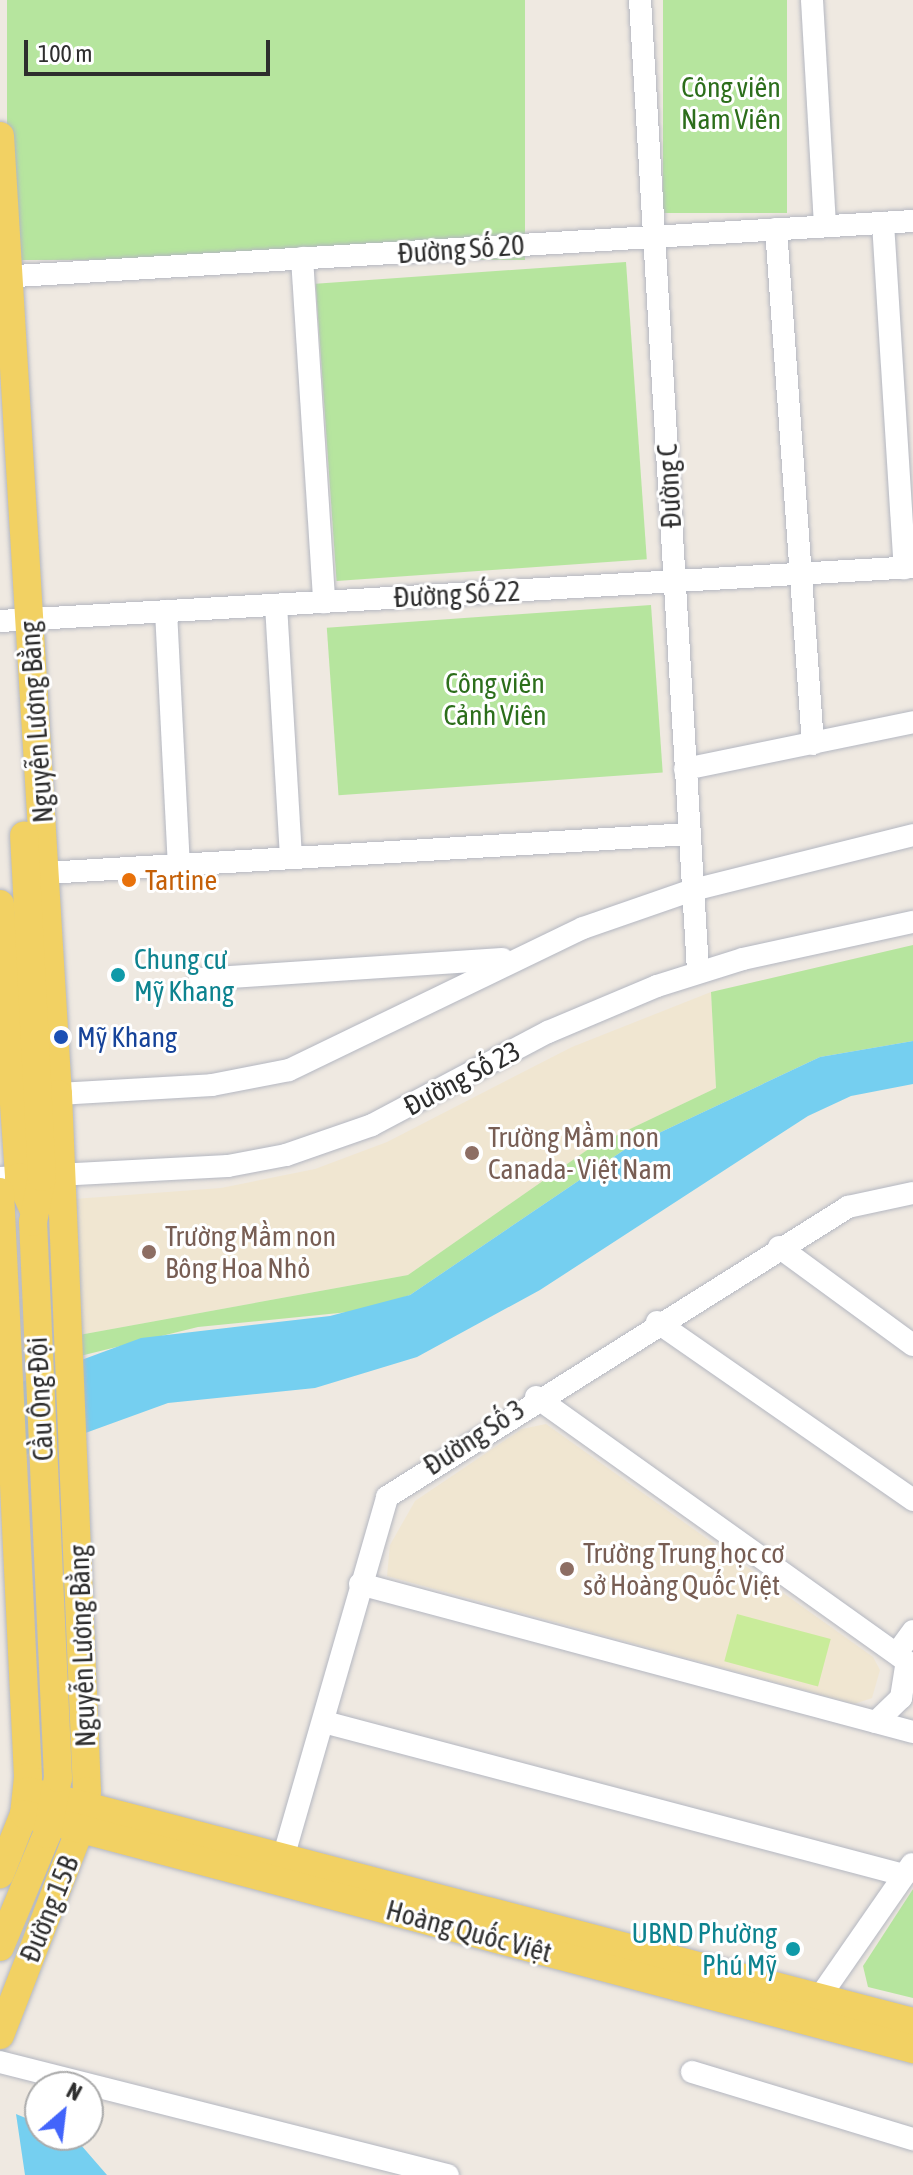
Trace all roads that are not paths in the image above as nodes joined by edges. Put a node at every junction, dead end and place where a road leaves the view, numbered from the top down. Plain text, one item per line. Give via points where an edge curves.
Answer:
1 (640, 0) edge
2 (812, 0) edge
3 (0, 136) edge
4 (913, 221) edge
5 (883, 223) junction
6 (825, 226) junction
7 (776, 229) junction
8 (654, 237) junction
9 (302, 258) junction
10 (4, 277) edge
11 (0, 419) edge
12 (909, 567) edge
13 (801, 574) junction
14 (675, 581) junction
15 (324, 602) junction
16 (276, 605) junction
17 (166, 611) junction
18 (14, 620) edge
19 (913, 722) edge
20 (813, 744) junction
21 (685, 769) junction
22 (690, 834) junction
23 (913, 835) edge
24 (291, 858) junction
25 (179, 865) junction
26 (46, 873) junction
27 (693, 890) junction
28 (0, 904) edge
29 (0, 918) edge
30 (913, 922) edge
31 (515, 958) junction
32 (698, 971) junction
33 (200, 979) dead end
34 (58, 1094) junction
35 (25, 1180) edge
36 (913, 1193) edge
37 (779, 1247) junction
38 (67, 1308) joint
39 (36, 1309) joint
40 (6, 1310) joint
41 (657, 1322) junction
42 (913, 1345) edge
43 (536, 1397) junction
44 (76, 1487) joint
45 (44, 1488) joint
46 (14, 1490) joint
47 (913, 1500) edge
48 (360, 1584) junction
49 (913, 1631) edge
50 (906, 1660) edge
51 (324, 1722) junction
52 (876, 1722) junction
53 (913, 1732) edge
54 (40, 1806) junction
55 (83, 1817) junction
56 (281, 1868) junction
57 (909, 1869) edge
58 (0, 1874) edge
59 (0, 1947) edge
60 (819, 1998) junction
61 (913, 2022) edge
62 (0, 2035) edge
63 (913, 2049) edge
64 (0, 2062) edge
65 (692, 2072) dead end
66 (913, 2139) edge
67 (448, 2175) edge

1 - 8 street, Đường C
2 - 6 street
3 - 10 main road, Nguyễn Lương Bằng
4 - 5 street, Đường Số 20
5 - 6 street, Đường Số 20
5 - 12 street
6 - 7 street, Đường Số 20
7 - 8 street, Đường Số 20
7 - 13 street
8 - 9 street, Đường Số 20
8 - 14 street, Đường C
9 - 10 street, Đường Số 20
9 - 15 street
10 - 18 main road, Nguyễn Lương Bằng
11 - 18 main road, Nguyễn Lương Bằng
12 - 13 street, Đường Số 22
13 - 14 street, Đường Số 22
13 - 20 street
14 - 15 street, Đường Số 22
14 - 21 street, Đường C
15 - 16 street, Đường Số 22
16 - 17 street, Đường Số 22
16 - 24 street
17 - 18 street, Đường Số 22
17 - 25 street
18 - 26 main road, Nguyễn Lương Bằng
18 - 35 main road, Nguyễn Lương Bằng
19 - 20 street
20 - 21 street
21 - 22 street, Đường C
22 - 24 street
22 - 27 street, Đường C
23 - 27 street
24 - 25 street
25 - 26 street
26 - 34 main road, Nguyễn Lương Bằng
27 - 31 street
27 - 32 street, Đường C
28 - 29 main road, Nguyễn Lương Bằng
29 - 35 main road, Nguyễn Lương Bằng
30 - 32 street, Đường Số 23
31 - 33 street
31 - 34 street via 334,1053 277,1074 201,1087
32 - 35 street, Đường Số 23 via 548,1032 401,1111 317,1146 228,1166
34 - 35 main road, Nguyễn Lương Bằng
35 - 38 main road, Nguyễn Lương Bằng
35 - 39 main road, Nguyễn Lương Bằng via 33,1208
35 - 40 main road, Nguyễn Lương Bằng
36 - 37 street, Đường Số 3 via 848,1207
37 - 41 street, Đường Số 3
37 - 42 street
38 - 44 main road, Cầu Ông Đội
39 - 45 main road, Cầu Ông Đội
40 - 46 main road, Cầu Ông Đội
41 - 43 street, Đường Số 3
41 - 47 street
43 - 48 street, Đường Số 3 via 387,1497
43 - 50 street
44 - 55 main road, Nguyễn Lương Bằng
45 - 54 main road, Nguyễn Lương Bằng
46 - 54 main road, Nguyễn Lương Bằng
48 - 51 street, Đường Số 3
48 - 52 street
49 - 50 street
50 - 52 street via 901,1698
51 - 56 street, Đường Số 3
51 - 57 street
52 - 53 street
54 - 55 main road, Hoàng Quốc Việt
54 - 58 main road, Đường 15B
54 - 59 main road, Đường 15B
55 - 56 main road, Hoàng Quốc Việt
55 - 62 main road, Đường 15B
56 - 60 main road, Hoàng Quốc Việt
56 - 63 main road, Hoàng Quốc Việt
57 - 60 street
60 - 61 main road, Hoàng Quốc Việt
64 - 67 street
65 - 66 street

